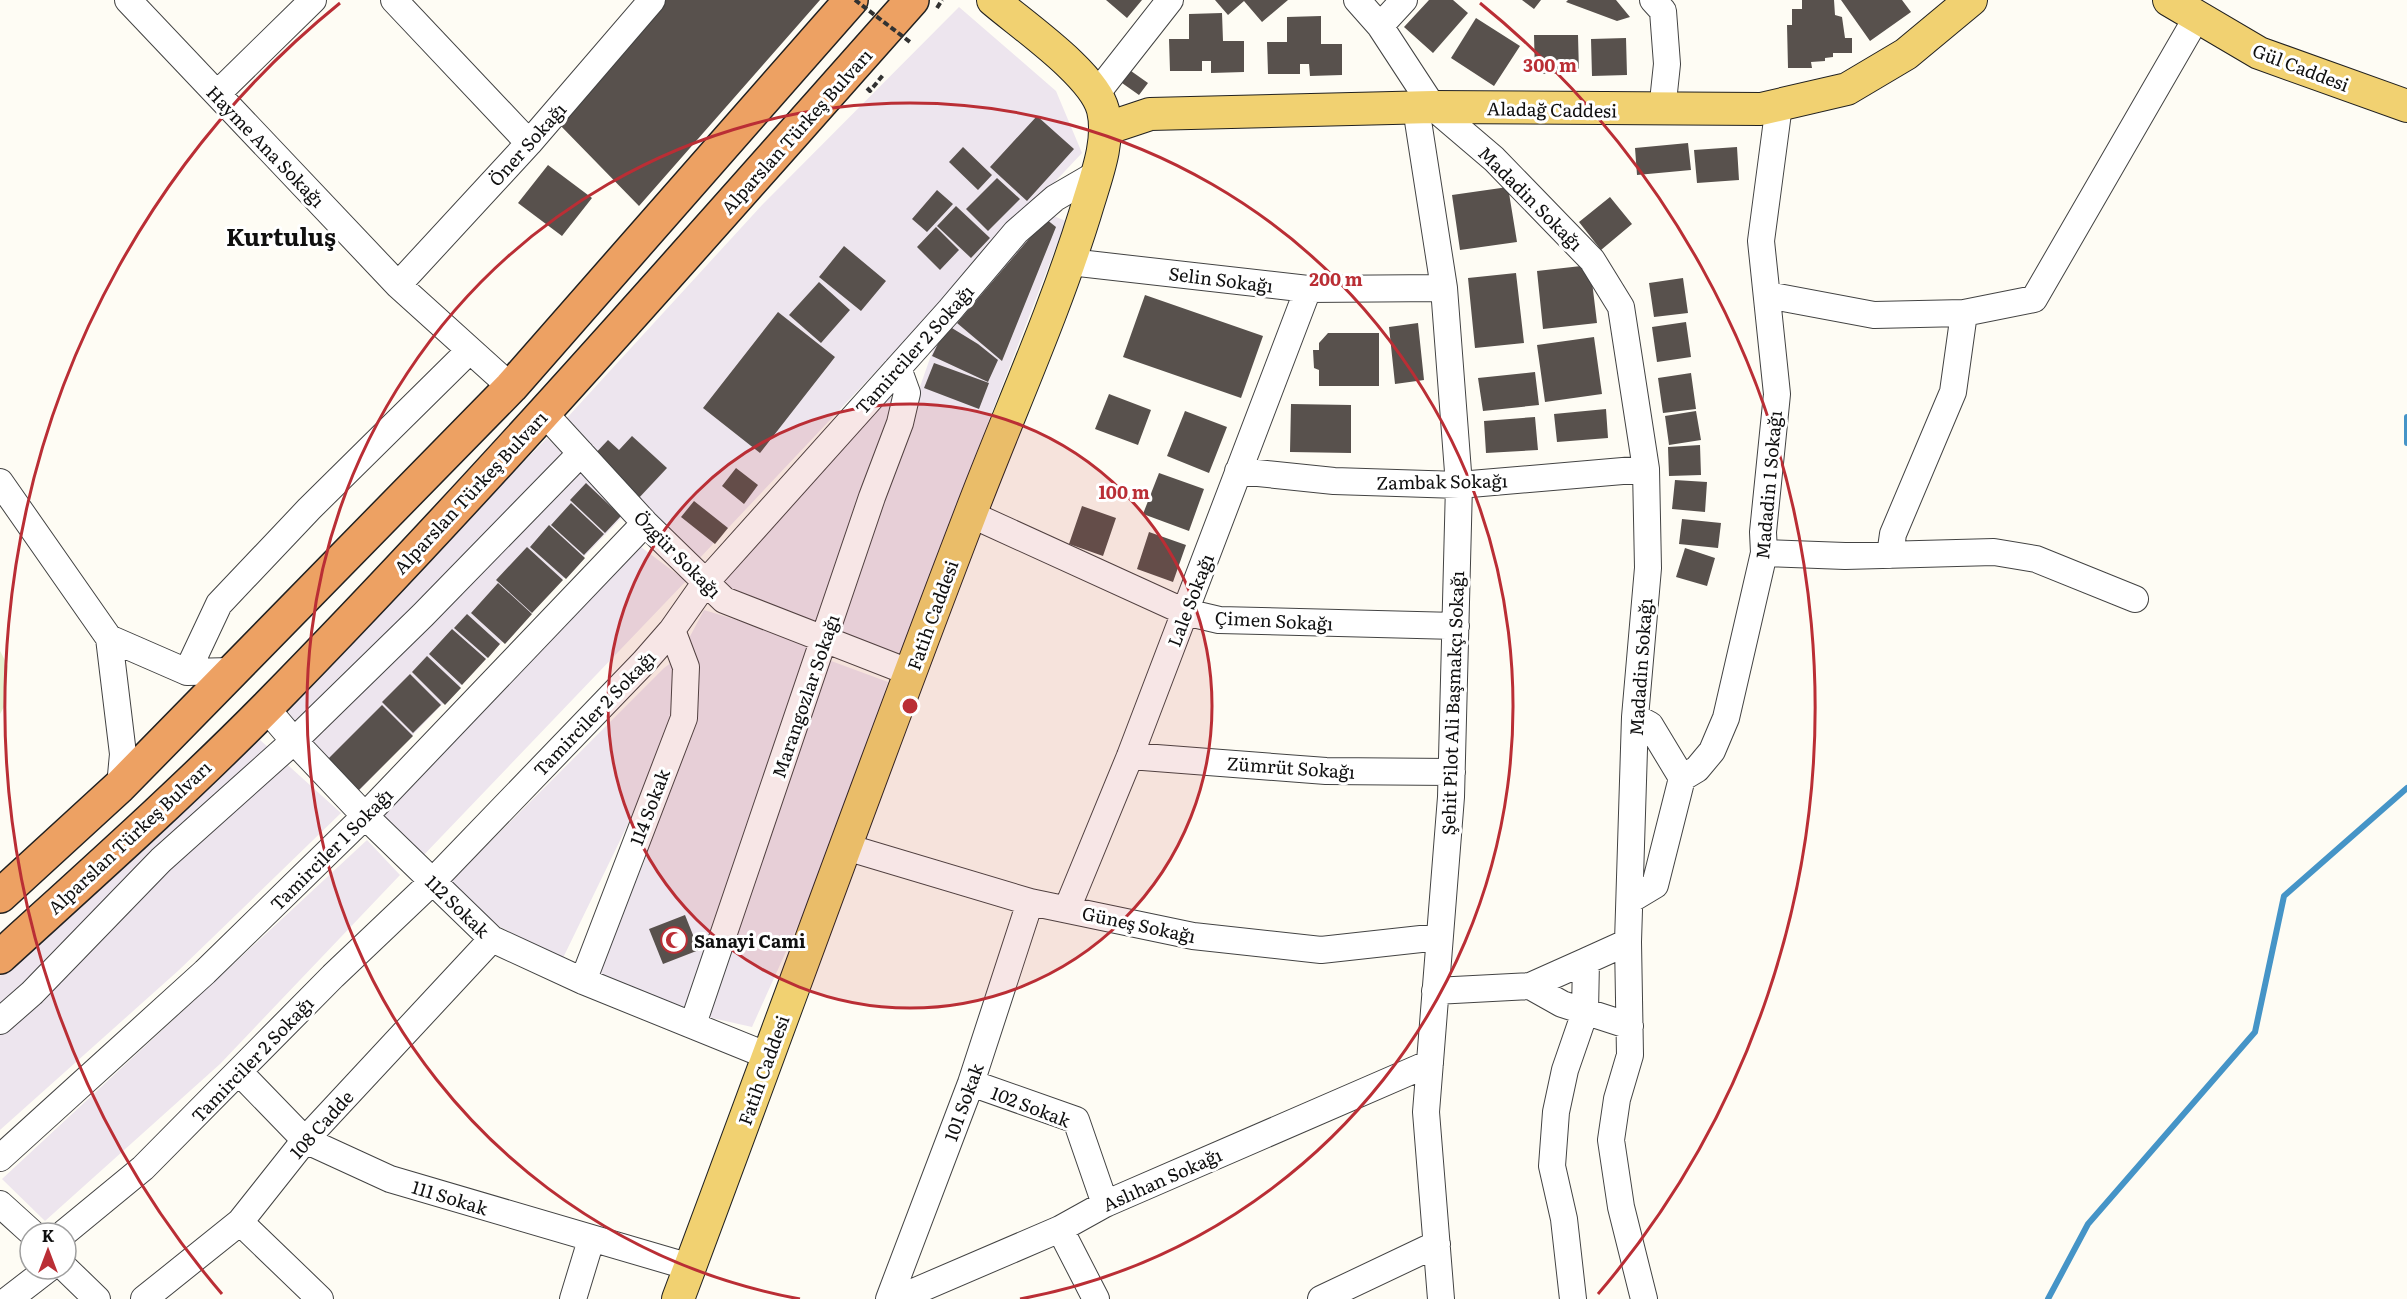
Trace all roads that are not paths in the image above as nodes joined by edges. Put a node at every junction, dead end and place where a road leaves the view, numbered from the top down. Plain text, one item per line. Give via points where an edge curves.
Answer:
1 (128, 0) edge
2 (313, 0) edge
3 (394, 0) edge
4 (853, 0) edge
5 (912, 0) edge
6 (993, 0) edge
7 (1170, 0) edge
8 (1357, 0) edge
9 (1404, 0) edge
10 (1653, 0) edge
11 (1971, 0) edge
12 (648, 1) edge
13 (2185, 6) edge
14 (1380, 26) junction
15 (1096, 93) junction
16 (217, 94) junction
17 (1779, 105) junction
18 (2405, 105) edge
19 (1424, 107) junction
20 (1662, 111) junction
21 (1105, 129) junction
22 (530, 143) junction
23 (1098, 173) junction
24 (1070, 262) junction
25 (398, 285) junction
26 (1444, 288) junction
27 (1308, 289) junction
28 (1767, 295) junction
29 (1964, 313) junction
30 (470, 350) junction
31 (898, 368) junction
32 (511, 387) junction
33 (545, 414) junction
34 (581, 453) junction
35 (1646, 469) junction
36 (1238, 471) junction
37 (0, 482) edge
38 (1459, 485) junction
39 (970, 514) junction
40 (645, 523) junction
41 (1764, 553) junction
42 (1890, 555) junction
43 (705, 583) junction
44 (2135, 599) dead end
45 (1185, 612) junction
46 (1456, 626) junction
47 (672, 630) junction
48 (109, 638) junction
49 (824, 640) junction
50 (232, 671) junction
51 (187, 672) junction
52 (911, 673) junction
53 (266, 708) junction
54 (1635, 717) junction
55 (294, 741) junction
56 (1130, 756) junction
57 (1452, 772) junction
58 (1682, 778) junction
59 (120, 786) junction
60 (365, 816) junction
61 (846, 847) junction
62 (433, 881) junction
63 (0, 896) edge
64 (1630, 900) junction
65 (1030, 902) junction
66 (1068, 909) junction
67 (1439, 937) junction
68 (492, 939) junction
69 (1628, 942) junction
70 (0, 957) edge
71 (1586, 961) junction
72 (583, 981) junction
73 (1530, 986) junction
74 (1435, 991) junction
75 (1585, 1012) junction
76 (0, 1020) edge
77 (693, 1024) junction
78 (1630, 1026) junction
79 (768, 1056) junction
80 (1430, 1063) junction
81 (240, 1073) junction
82 (971, 1083) junction
83 (305, 1140) junction
84 (0, 1158) edge
85 (0, 1204) edge
86 (1105, 1204) junction
87 (19, 1221) edge
88 (78, 1221) edge
89 (240, 1222) junction
90 (1060, 1229) junction
91 (591, 1240) junction
92 (1437, 1244) junction
93 (690, 1267) junction
94 (32, 1281) edge
95 (78, 1281) edge
96 (9, 1299) edge
97 (97, 1299) edge
98 (144, 1299) edge
99 (320, 1299) edge
100 (573, 1299) edge
101 (678, 1299) edge
102 (889, 1299) edge
103 (897, 1299) edge
104 (1096, 1299) edge
105 (1321, 1299) edge
106 (1441, 1299) edge
107 (1573, 1299) edge
108 (1644, 1299) edge

1 - 16 street, Hayme Ana Sokağı
2 - 16 street
3 - 22 street
4 - 32 highway
5 - 33 highway, Alparslan Türkeş Bulvarı via 899,34
6 - 15 main road, Fatih Caddesi via 1075,69
7 - 15 street
8 - 14 street, Şehit Pilot Ali Başmakçı Sokağı
9 - 14 street
10 - 20 street via 1663,11 1667,64
11 - 17 main road, Aladağ Caddesi via 1906,54 1847,89
12 - 22 street, Öner Sokağı
13 - 18 main road, Gül Caddesi via 2259,53
13 - 29 street via 2034,299
14 - 19 street, Şehit Pilot Ali Başmakçı Sokağı
15 - 21 main road, Fatih Caddesi
16 - 25 street, Hayme Ana Sokağı
17 - 20 main road, Aladağ Caddesi via 1761,109
17 - 28 street, Madadin 1 Sokağı via 1762,220
19 - 20 main road, Aladağ Caddesi
19 - 21 main road, Aladağ Caddesi via 1150,114
19 - 26 street, Şehit Pilot Ali Başmakçı Sokağı
19 - 35 street, Madadin Sokağı via 1494,159 1592,260 1621,307
21 - 23 main road, Fatih Caddesi
22 - 25 street, Öner Sokağı
23 - 24 main road, Fatih Caddesi
23 - 31 street, Tamirciler 2 Sokağı via 1055,198 1016,232
24 - 27 street, Selin Sokağı
24 - 39 main road, Fatih Caddesi
25 - 30 street, Hayme Ana Sokağı
26 - 27 street, Selin Sokağı
26 - 38 street, Şehit Pilot Ali Başmakçı Sokağı
27 - 36 street, Lale Sokağı
28 - 29 street via 1874,315
28 - 41 street, Madadin 1 Sokağı via 1777,394
29 - 42 street via 1953,392 1893,534
30 - 32 street, Hayme Ana Sokağı
30 - 51 street via 219,604
31 - 43 street, Tamirciler 2 Sokağı
31 - 49 street, Marangozlar Sokağı via 907,393 900,423
32 - 50 highway
33 - 34 street, Özgür Sokağı
33 - 53 highway, Alparslan Türkeş Bulvarı
34 - 40 street, Özgür Sokağı
34 - 55 street
35 - 38 street, Zambak Sokağı
35 - 54 street, Madadin Sokağı via 1648,568
36 - 38 street, Zambak Sokağı via 1334,481
36 - 45 street, Lale Sokağı
37 - 48 street
38 - 46 street, Şehit Pilot Ali Başmakçı Sokağı
39 - 45 street, Çimen Sokağı
39 - 52 main road, Fatih Caddesi
40 - 43 street, Özgür Sokağı
40 - 60 street, Tamirciler 1 Sokağı
41 - 42 street
41 - 58 street, Madadin 1 Sokağı via 1726,718 1712,752 1697,769
42 - 44 street via 1994,552 2036,559
43 - 47 street, Tamirciler 2 Sokağı
43 - 49 street, Özgür Sokağı via 724,600
45 - 46 street, Çimen Sokağı via 1219,620
45 - 56 street, Lale Sokağı
46 - 57 street, Şehit Pilot Ali Başmakçı Sokağı
47 - 62 street, Tamirciler 2 Sokağı
47 - 72 street, 114 Sokak via 686,667 684,718
48 - 51 street
48 - 59 street via 123,754
49 - 52 street, Özgür Sokağı
49 - 77 street, Marangozlar Sokağı
50 - 51 street
50 - 59 highway
52 - 61 main road, Fatih Caddesi
53 - 55 street, 112 Sokak
53 - 70 highway, Alparslan Türkeş Bulvarı
54 - 58 street via 1650,725
54 - 64 street, Madadin Sokağı
55 - 60 street, 112 Sokak
55 - 76 street via 161,860 32,993
56 - 57 street, Zümrüt Sokağı via 1326,771
56 - 66 street, Lale Sokağı
57 - 67 street, Şehit Pilot Ali Başmakçı Sokağı
58 - 64 street via 1655,885
59 - 63 highway
60 - 62 street, 112 Sokak
60 - 84 street, Tamirciler 1 Sokağı via 206,972
61 - 65 street, Güneş Sokağı
61 - 79 main road, Fatih Caddesi
62 - 68 street, 112 Sokak
62 - 81 street, Tamirciler 2 Sokağı via 333,976
64 - 69 street, Madadin Sokağı
65 - 66 street, Güneş Sokağı
65 - 82 street, 101 Sokak
66 - 67 street, Güneş Sokağı via 1193,936 1321,950
67 - 74 street, Şehit Pilot Ali Başmakçı Sokağı
68 - 72 street, 112 Sokak
68 - 83 street, 108 Cadde
69 - 71 street
69 - 78 street, Madadin Sokağı
71 - 73 street
71 - 75 street
72 - 77 street, 112 Sokak
73 - 74 street
73 - 75 street
74 - 80 street, Şehit Pilot Ali Başmakçı Sokağı
75 - 78 street
75 - 107 street via 1565,1070 1556,1113 1552,1166 1564,1219
77 - 79 street, 112 Sokak
78 - 108 street, Madadin Sokağı via 1630,1054 1611,1140 1621,1207
79 - 93 main road, Fatih Caddesi
80 - 86 street, Aslıhan Sokağı
80 - 92 street, Şehit Pilot Ali Başmakçı Sokağı via 1426,1112
81 - 83 street, 111 Sokak
81 - 88 street, Tamirciler 2 Sokağı via 143,1168
82 - 86 street, 102 Sokak via 1076,1120
82 - 102 street, 101 Sokak
83 - 89 street, 108 Cadde
83 - 91 street, 111 Sokak via 390,1179
85 - 87 street
86 - 90 street, Aslıhan Sokağı
89 - 98 street, 108 Cadde
89 - 99 street
90 - 103 street, Aslıhan Sokağı
90 - 104 street
91 - 93 street, 111 Sokak
91 - 100 street
92 - 105 street
92 - 106 street, Şehit Pilot Ali Başmakçı Sokağı
93 - 101 main road, Fatih Caddesi
94 - 96 street
95 - 97 street

